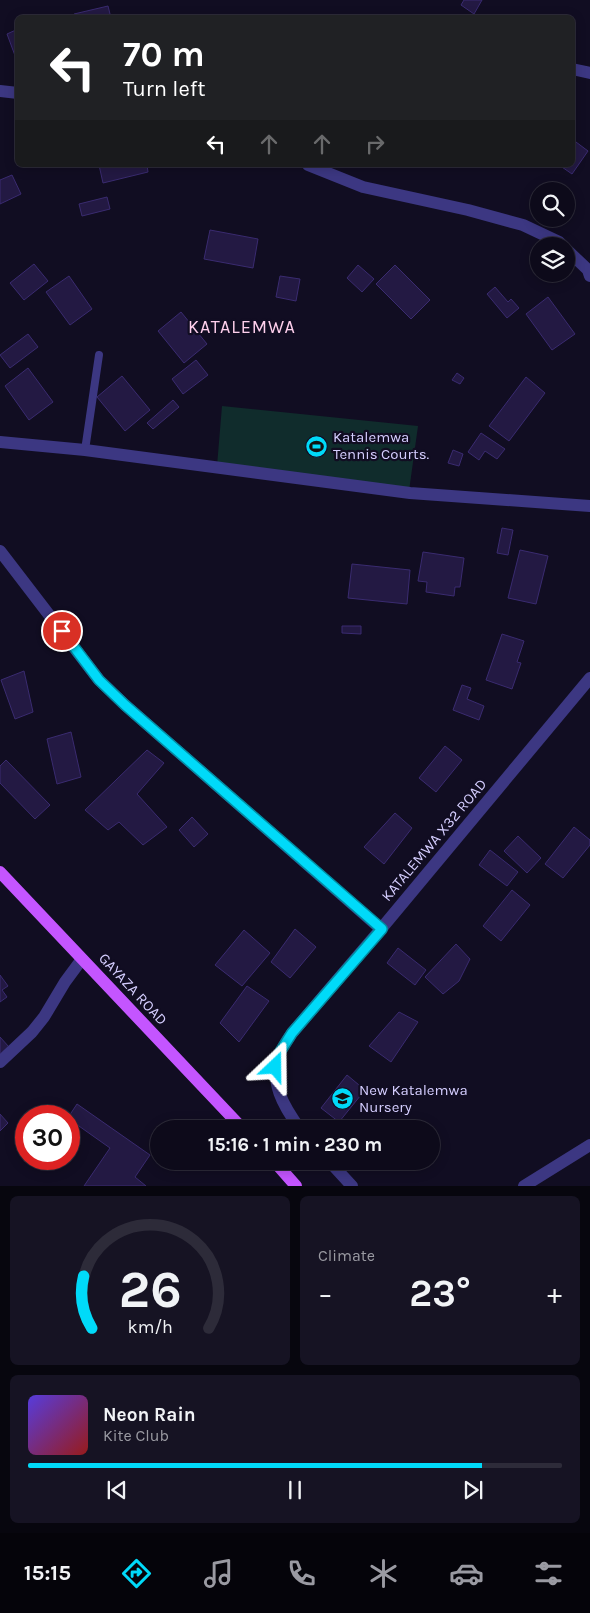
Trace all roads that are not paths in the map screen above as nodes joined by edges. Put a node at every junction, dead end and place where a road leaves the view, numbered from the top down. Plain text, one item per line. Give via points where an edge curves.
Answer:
1 (575, 70) edge
2 (590, 73) edge
3 (0, 91) edge
4 (15, 93) edge
5 (313, 167) edge
6 (548, 237) edge
7 (575, 258) edge
8 (590, 276) edge
9 (99, 355) dead end
10 (0, 442) edge
11 (85, 450) junction
12 (590, 506) edge
13 (0, 551) edge
14 (590, 678) edge
15 (0, 872) edge
16 (382, 929) junction
17 (82, 959) junction
18 (0, 1062) edge
19 (234, 1120) edge
20 (294, 1120) edge
21 (590, 1144) edge
22 (281, 1170) edge
23 (337, 1170) edge
24 (291, 1184) edge
25 (352, 1186) edge
26 (524, 1186) edge

1 - 2 street
3 - 4 street
5 - 6 street via 363,187 468,210
7 - 8 street
9 - 11 lane
10 - 11 street
11 - 12 street via 410,493
13 - 16 street via 99,680
14 - 16 street, KATALEMWA X32 ROAD
15 - 17 main road, GAYAZA ROAD
16 - 20 street, KATALEMWA X32 ROAD via 292,1033 280,1052 275,1067 277,1086 284,1106
17 - 18 street via 44,1017
17 - 19 main road, GAYAZA ROAD
21 - 26 street
22 - 24 main road
23 - 25 street

